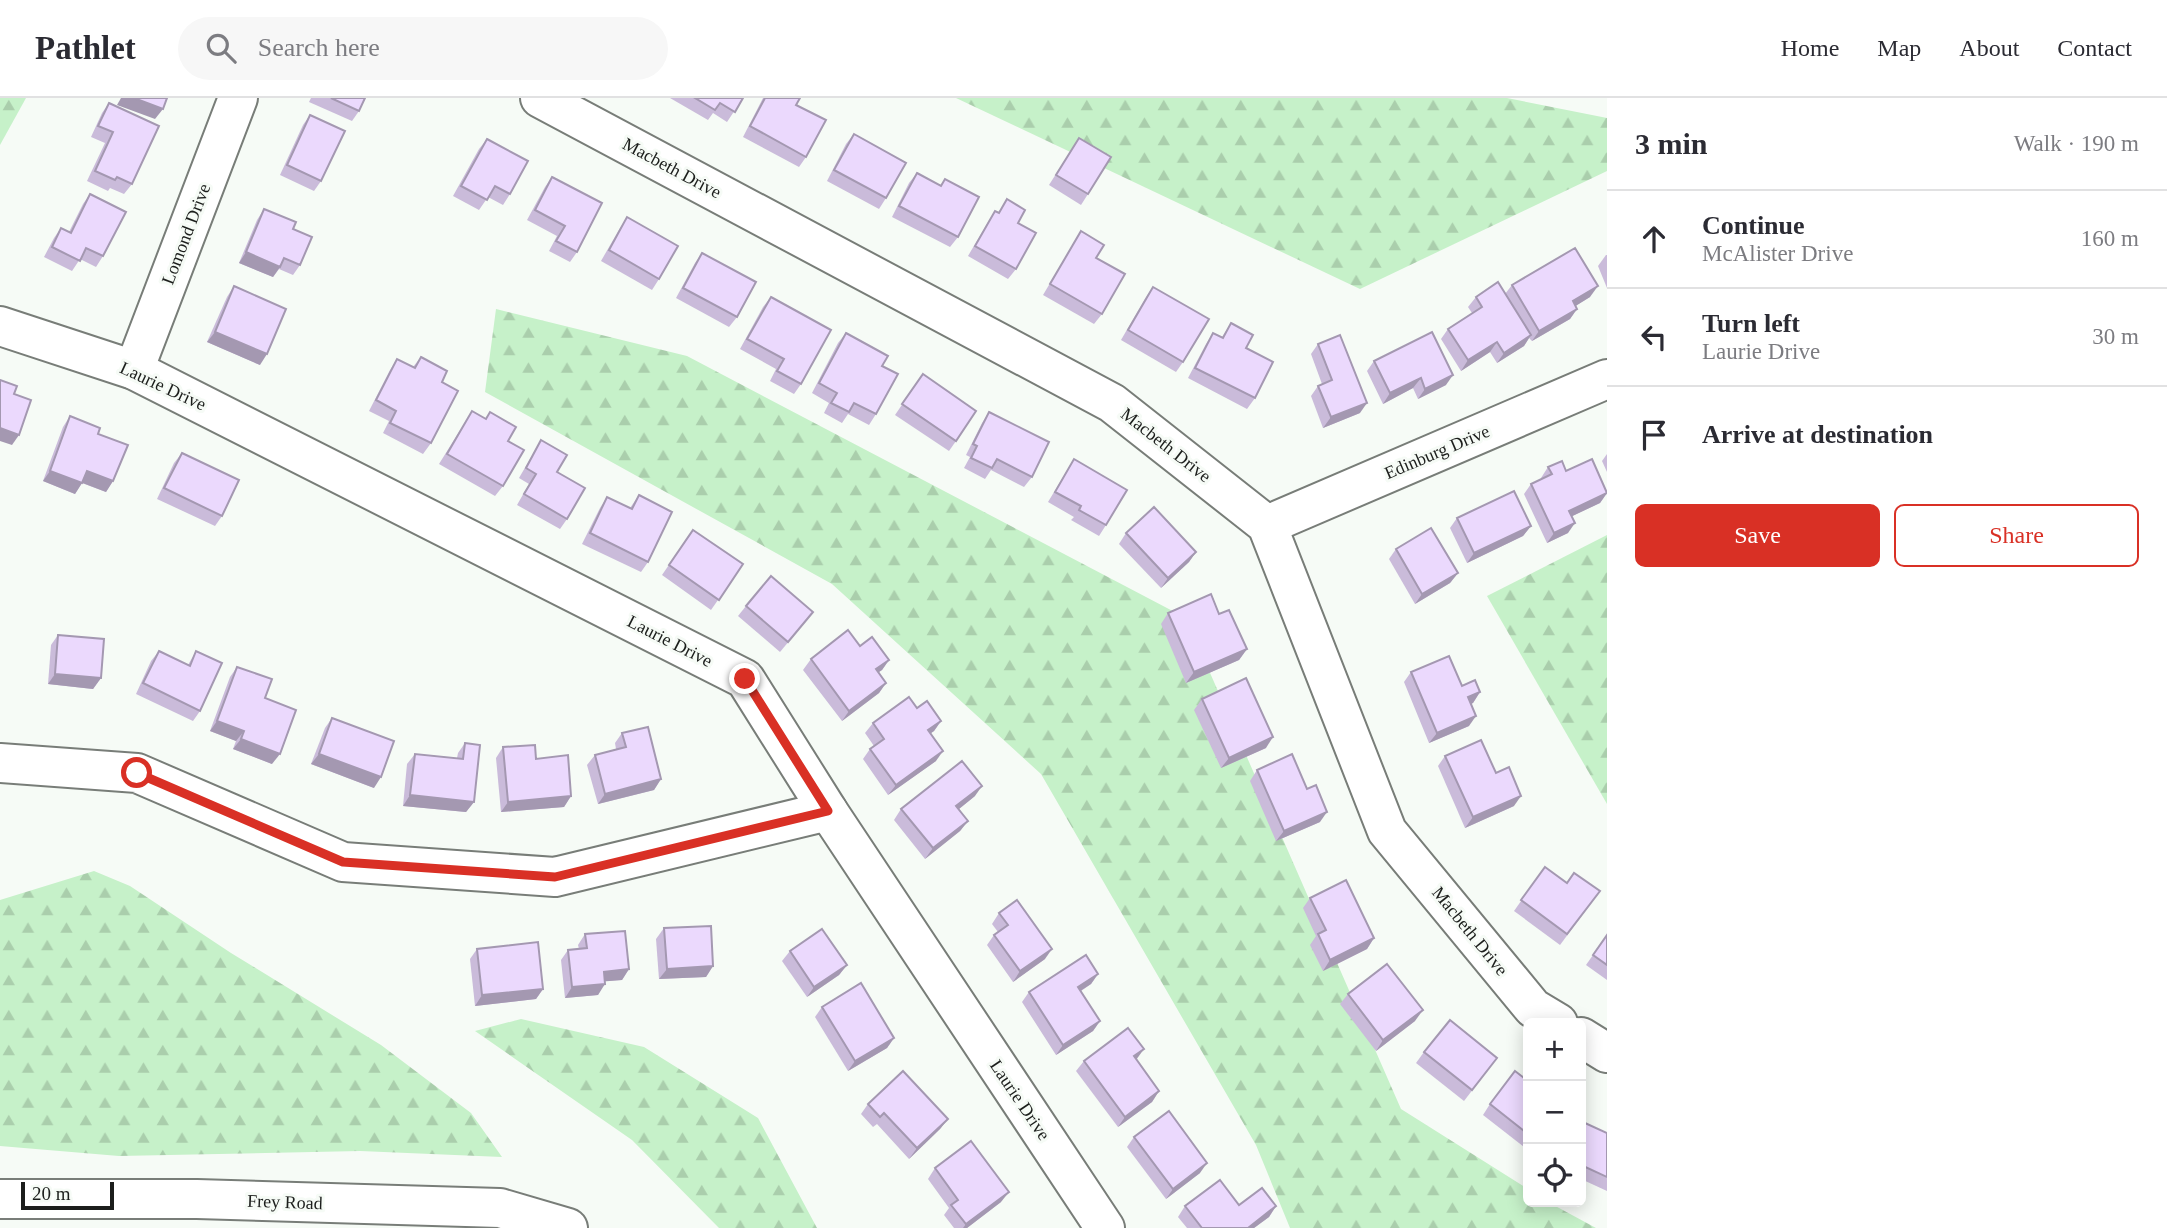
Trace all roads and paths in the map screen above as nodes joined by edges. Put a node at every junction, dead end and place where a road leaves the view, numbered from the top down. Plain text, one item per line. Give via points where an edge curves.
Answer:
1 (238, 98) edge
2 (540, 98) edge
3 (0, 326) edge
4 (134, 370) junction
5 (1607, 379) edge
6 (1267, 525) junction
7 (0, 763) edge
8 (828, 811) junction
9 (1550, 1018) edge
10 (1586, 1040) edge
11 (1607, 1053) edge
12 (0, 1199) edge
13 (568, 1228) edge
14 (1105, 1228) edge

1 - 4 street, Lomond Drive
2 - 6 street, Macbeth Drive via 1112,402
3 - 4 street, Laurie Drive
4 - 8 street, Laurie Drive via 745,679
5 - 6 street, Edinburg Drive
6 - 9 street, Macbeth Drive via 1387,831 1533,1008
7 - 8 street via 137,773 343,862 555,877
8 - 14 street, Laurie Drive
10 - 11 street
12 - 13 street, Frey Road via 197,1199 500,1208

